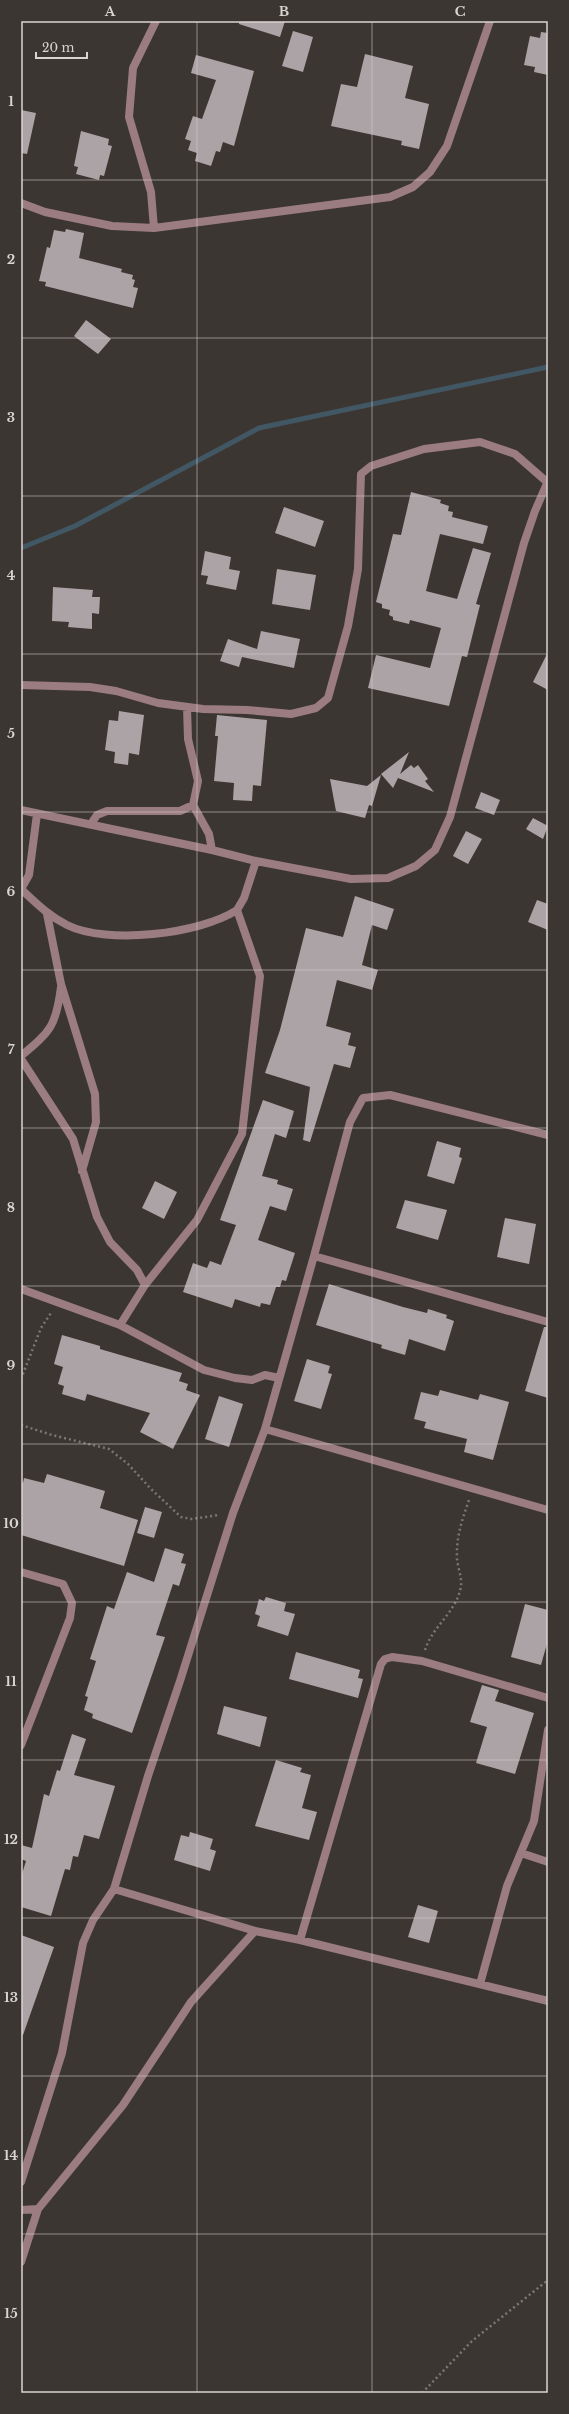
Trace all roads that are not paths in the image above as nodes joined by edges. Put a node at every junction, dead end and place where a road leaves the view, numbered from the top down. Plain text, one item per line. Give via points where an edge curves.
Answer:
1 (156, 21) edge
2 (490, 21) edge
3 (21, 203) edge
4 (154, 228) junction
5 (547, 482) edge
6 (21, 685) edge
7 (187, 707) junction
8 (193, 804) junction
9 (21, 810) edge
10 (37, 814) junction
11 (91, 824) junction
12 (212, 850) junction
13 (256, 861) junction
14 (21, 889) edge
15 (237, 910) junction
16 (47, 914) junction
17 (61, 984) junction
18 (21, 1056) edge
19 (21, 1059) edge
20 (548, 1135) edge
21 (82, 1171) junction
22 (314, 1256) junction
23 (145, 1285) junction
24 (21, 1289) edge
25 (548, 1322) edge
26 (120, 1325) junction
27 (279, 1378) junction
28 (264, 1429) junction
29 (548, 1510) edge
30 (21, 1572) edge
31 (548, 1698) edge
32 (548, 1730) edge
33 (21, 1745) edge
34 (521, 1853) junction
35 (548, 1862) edge
36 (114, 1889) junction
37 (255, 1931) junction
38 (300, 1940) junction
39 (480, 1984) junction
40 (548, 2001) edge
41 (21, 2182) edge
42 (38, 2209) junction
43 (21, 2210) edge
44 (21, 2262) edge

1 - 4 street via 133,68 129,117 151,192
2 - 4 street via 448,146 430,172 413,187 390,198
3 - 4 street via 45,212 112,226
5 - 7 street via 515,454 480,442 424,449 371,466 360,474 358,569 348,626 328,698 316,708 290,714
5 - 13 street via 524,543 450,817 435,850 416,866 388,878 351,879
6 - 7 street via 90,687
7 - 8 street via 188,739 198,781
8 - 11 street via 180,811 107,811 97,815
8 - 12 street via 209,834
9 - 10 street
10 - 11 street
10 - 14 street via 29,875
11 - 12 street
12 - 13 street
13 - 15 street via 244,898
14 - 16 street
15 - 16 street via 222,920 192,928 134,935 106,934 68,926
15 - 23 street via 260,976 242,1134 197,1220
16 - 17 street
17 - 18 street via 57,1015 47,1033
17 - 21 street via 95,1094 96,1122
19 - 21 street via 73,1139
20 - 22 street via 390,1095 363,1098 350,1122
21 - 23 street via 97,1217 110,1242 137,1270
22 - 25 street
22 - 27 street
23 - 26 street
24 - 26 street
26 - 27 street via 204,1370 252,1380 265,1375
27 - 28 street
28 - 29 street
28 - 36 street via 233,1513
30 - 33 street via 63,1584 72,1603 70,1618
31 - 38 street via 422,1661 392,1657 385,1659 381,1664
32 - 34 street via 534,1821
34 - 35 street
34 - 39 street via 505,1892
36 - 37 street
36 - 41 street via 92,1920 83,1943 62,2053
37 - 38 street
37 - 42 street via 191,2002 123,2105
38 - 39 street
39 - 40 street
42 - 43 street
42 - 44 street

